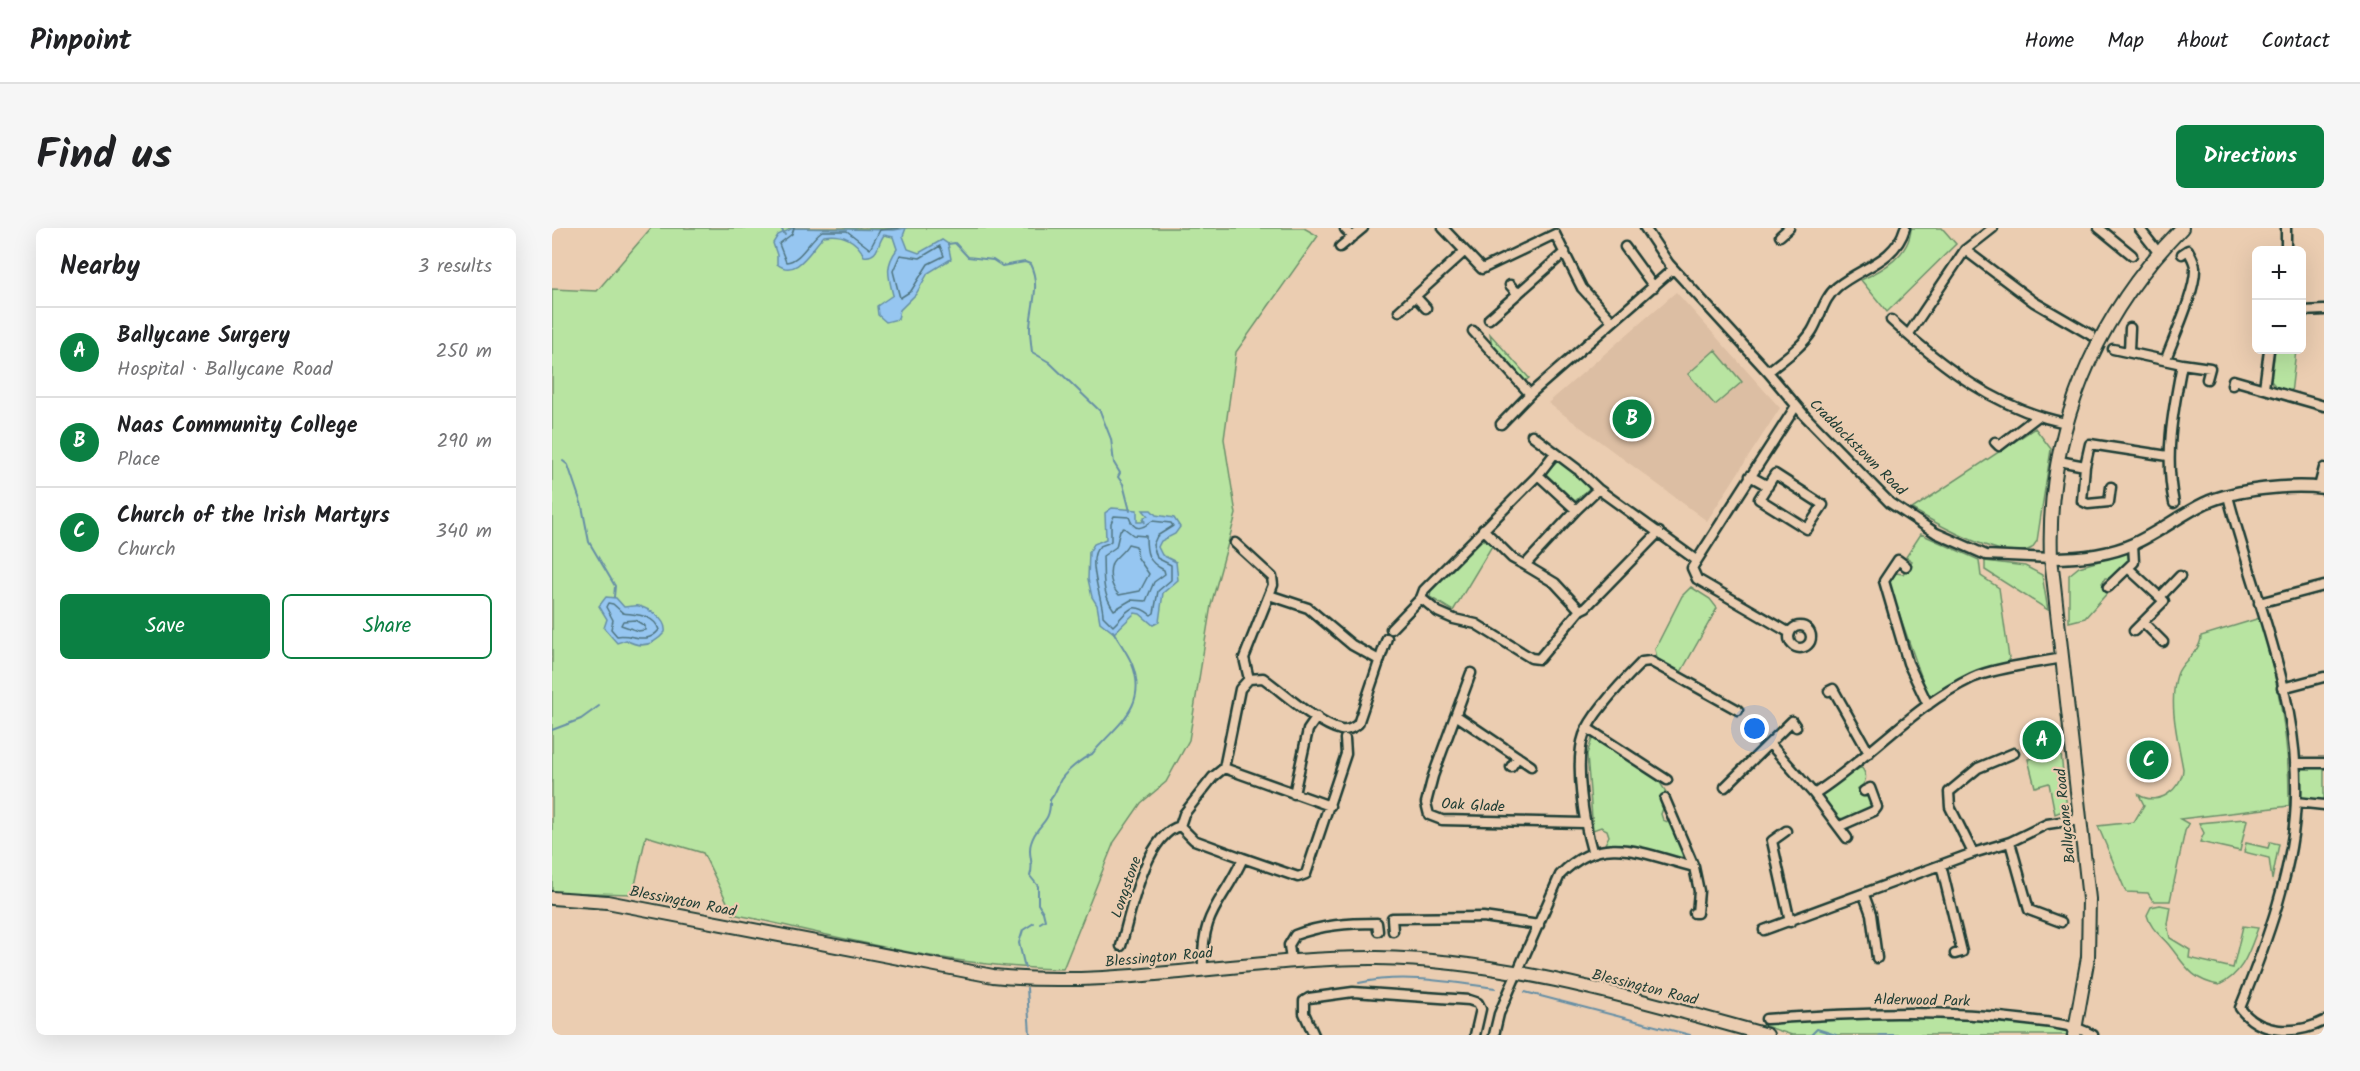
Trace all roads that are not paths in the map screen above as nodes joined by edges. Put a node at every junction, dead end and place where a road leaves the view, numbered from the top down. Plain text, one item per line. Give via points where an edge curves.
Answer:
1 (1363, 228) edge
2 (1443, 228) edge
3 (1645, 228) edge
4 (1789, 228) edge
5 (1905, 228) edge
6 (2099, 228) edge
7 (2139, 228) edge
8 (2182, 228) edge
9 (2286, 228) edge
10 (1345, 229) edge
11 (1987, 229) edge
12 (1780, 236) dead end
13 (1353, 237) junction
14 (2286, 246) edge
15 (1340, 247) dead end
16 (1625, 247) dead end
17 (1965, 250) junction
18 (1464, 252) junction
19 (1565, 252) junction
20 (2158, 252) junction
21 (2182, 254) dead end
22 (2132, 255) dead end
23 (1673, 269) junction
24 (1510, 285) dead end
25 (1654, 287) junction
26 (1518, 294) junction
27 (1415, 296) junction
28 (1426, 308) dead end
29 (2324, 310) edge
30 (1399, 311) dead end
31 (2306, 311) edge
32 (1490, 319) dead end
33 (1891, 320) dead end
34 (1612, 321) junction
35 (2130, 328) dead end
36 (1473, 331) dead end
37 (1908, 335) junction
38 (2091, 335) dead end
39 (2113, 349) dead end
40 (2129, 351) junction
41 (2268, 354) edge
42 (2166, 359) junction
43 (2182, 364) junction
44 (1768, 372) junction
45 (2206, 379) dead end
46 (2232, 385) dead end
47 (2264, 388) junction
48 (1530, 394) junction
49 (1796, 406) junction
50 (2324, 406) edge
51 (2037, 417) junction
52 (2066, 423) junction
53 (1501, 424) dead end
54 (1532, 435) dead end
55 (1997, 444) dead end
56 (1556, 453) junction
57 (2168, 456) junction
58 (2059, 461) junction
59 (2085, 466) junction
60 (2324, 468) edge
61 (1538, 475) junction
62 (1750, 476) junction
63 (1768, 486) junction
64 (2111, 487) dead end
65 (2321, 488) edge
66 (1598, 489) junction
67 (2228, 496) junction
68 (2175, 503) dead end
69 (1576, 510) junction
70 (1483, 529) junction
71 (1659, 532) junction
72 (1235, 543) dead end
73 (2133, 544) junction
74 (2051, 558) junction
75 (1696, 560) junction
76 (1525, 565) junction
77 (1906, 566) dead end
78 (2128, 568) junction
79 (2180, 576) dead end
80 (2324, 586) edge
81 (2108, 587) dead end
82 (1269, 596) junction
83 (2160, 597) junction
84 (1421, 598) junction
85 (2259, 603) junction
86 (1580, 610) junction
87 (2143, 622) junction
88 (1391, 629) dead end
89 (2134, 631) dead end
90 (1790, 633) dead end
91 (1388, 638) dead end
92 (2163, 642) dead end
93 (2062, 658) junction
94 (1379, 660) junction
95 (1471, 673) dead end
96 (2324, 677) edge
97 (1249, 679) junction
98 (2282, 688) junction
99 (1829, 691) dead end
100 (1928, 705) junction
101 (1738, 710) dead end
102 (1457, 716) junction
103 (1317, 717) junction
104 (1796, 727) dead end
105 (1587, 728) junction
106 (1345, 739) dead end
107 (1770, 744) junction
108 (1869, 753) junction
109 (2014, 753) dead end
110 (1518, 757) junction
111 (2295, 763) junction
112 (2324, 763) edge
113 (1532, 766) dead end
114 (1510, 767) dead end
115 (1224, 768) junction
116 (1667, 780) dead end
117 (1725, 787) dead end
118 (1864, 791) dead end
119 (1294, 794) junction
120 (1814, 794) junction
121 (1665, 799) dead end
122 (2296, 802) junction
123 (2324, 805) edge
124 (1330, 806) junction
125 (2081, 819) junction
126 (1584, 823) junction
127 (1180, 826) junction
128 (1840, 826) junction
129 (1786, 831) dead end
130 (1847, 838) dead end
131 (2010, 842) junction
132 (1592, 851) junction
133 (1973, 853) junction
134 (1243, 858) junction
135 (1941, 866) junction
136 (1695, 867) junction
137 (1864, 895) junction
138 (552, 898) edge
139 (1694, 913) dead end
140 (1790, 922) junction
141 (2061, 922) dead end
142 (1539, 925) junction
143 (1764, 930) dead end
144 (1378, 931) dead end
145 (1393, 931) dead end
146 (1121, 946) dead end
147 (1955, 954) dead end
148 (1877, 958) dead end
149 (1291, 961) junction
150 (1203, 968) junction
151 (1519, 971) junction
152 (1767, 1019) dead end
153 (2324, 1021) edge
154 (2075, 1031) edge
155 (1314, 1035) edge
156 (1475, 1035) edge
157 (1494, 1035) edge
158 (1767, 1035) edge
159 (2093, 1035) edge

1 - 13 street
2 - 18 street
3 - 23 street, Craddockstown Road
4 - 12 street
5 - 44 street via 1902,238 1882,260 1835,288 1808,336
6 - 22 street via 2125,245
7 - 20 street
8 - 20 main road, Ballycane Road
9 - 14 street
10 - 13 street
11 - 17 street
13 - 15 street
16 - 25 street
17 - 37 street
17 - 38 street via 2034,302
18 - 19 street via 1482,269 1552,233
18 - 27 street
19 - 26 street
19 - 34 street via 1582,288
20 - 52 main road, Ballycane Road via 2096,342
21 - 42 street via 2188,250 2195,268 2193,285
23 - 25 street
23 - 44 street, Craddockstown Road
24 - 26 street
25 - 34 street
26 - 32 street
27 - 28 street
27 - 30 street
29 - 31 street
33 - 37 street
34 - 48 street
35 - 40 street
36 - 48 street
37 - 51 street via 1944,366 1992,398
39 - 40 street
40 - 42 street
41 - 47 street
42 - 43 street
43 - 45 street via 2210,368
43 - 57 street
44 - 49 street, Craddockstown Road
46 - 47 street via 2233,380
47 - 50 street
48 - 53 street
49 - 62 street
49 - 74 street, Craddockstown Road via 1881,496 1936,533 1986,555
51 - 52 street
51 - 55 street
52 - 58 main road, Ballycane Road
54 - 56 street
56 - 61 street
56 - 66 street
57 - 59 street via 2090,444
57 - 68 street
58 - 59 street
58 - 74 main road, Ballycane Road
59 - 64 street via 2082,501 2109,502
60 - 65 street
61 - 69 street
61 - 70 street
62 - 63 street
62 - 75 street
63 - 63 street via 1775,474 1823,505 1808,529 1759,499
65 - 67 street, Craddockstown Road via 2257,490
66 - 69 street
66 - 71 street
67 - 73 street, Craddockstown Road via 2207,502
67 - 85 street
69 - 76 street
70 - 76 street via 1512,558
70 - 84 street via 1424,590
71 - 75 street
71 - 86 street
72 - 82 street via 1272,577
73 - 74 street, Craddockstown Road via 2103,553
73 - 78 street via 2135,558
74 - 93 main road, Ballycane Road
75 - 90 street via 1694,575
76 - 86 street via 1555,583
77 - 100 street via 1898,560 1884,581 1908,663
78 - 81 street
78 - 83 street
79 - 83 street
80 - 85 street
82 - 94 street via 1308,608 1352,645
82 - 97 street via 1244,658
83 - 87 street via 2164,601
84 - 86 street via 1438,612 1476,624 1535,659 1542,656
84 - 88 street
85 - 98 street
87 - 89 street
87 - 92 street
91 - 94 street
93 - 100 street via 1974,677
93 - 125 main road, Ballycane Road
94 - 103 street via 1358,724 1344,730
95 - 102 street, Oak Glade
96 - 98 street
97 - 103 street via 1263,678
97 - 115 street via 1240,689
98 - 111 street
99 - 108 street via 1833,689
100 - 108 street
101 - 105 street via 1645,660
102 - 110 street
102 - 126 street, Oak Glade via 1433,776 1426,803 1429,815 1442,820
103 - 119 street via 1308,730
104 - 107 street via 1792,721
105 - 116 street
105 - 126 street via 1581,756
106 - 124 street via 1346,754
107 - 117 street
107 - 120 street
108 - 120 street
109 - 133 street via 1978,768 1949,792 1950,807
110 - 113 street
110 - 114 street
111 - 112 street
111 - 122 street
115 - 119 street
115 - 127 street, Longstone via 1184,814
118 - 128 street via 1870,788 1877,807 1874,812
119 - 124 street
120 - 128 street
121 - 136 street
122 - 123 street
122 - 153 street via 2288,858 2265,948 2241,1008 2252,1021 2288,1033
124 - 134 street via 1303,876 1282,873
125 - 131 street via 2047,825
125 - 154 main road, Ballycane Road via 2089,899 2088,957
126 - 132 street
127 - 134 street via 1194,840
127 - 146 street, Longstone via 1170,830 1149,859
128 - 130 street
129 - 140 street via 1772,841
131 - 133 street
131 - 141 street via 2029,910
132 - 136 street via 1617,848
132 - 142 street via 1575,859 1560,875
133 - 135 street
134 - 150 street via 1209,917 1202,947
135 - 137 street
135 - 147 street via 1962,952
136 - 139 street via 1699,891
137 - 140 street
137 - 148 street via 1871,914
138 - 150 main road, Blessington Road via 637,907 993,976 1040,980
140 - 143 street
142 - 145 street via 1483,916 1392,918
142 - 151 street
144 - 149 street via 1377,923 1342,923 1294,935 1289,945
149 - 150 main road, Blessington Road
149 - 151 main road, Blessington Road via 1378,958
151 - 157 street
151 - 158 main road, Blessington Road
152 - 154 street, Alderwood Park via 1876,1012 1984,1015
154 - 159 street, Alderwood Park
155 - 156 street via 1304,1012 1304,1001 1353,992 1478,1003 1481,1009

